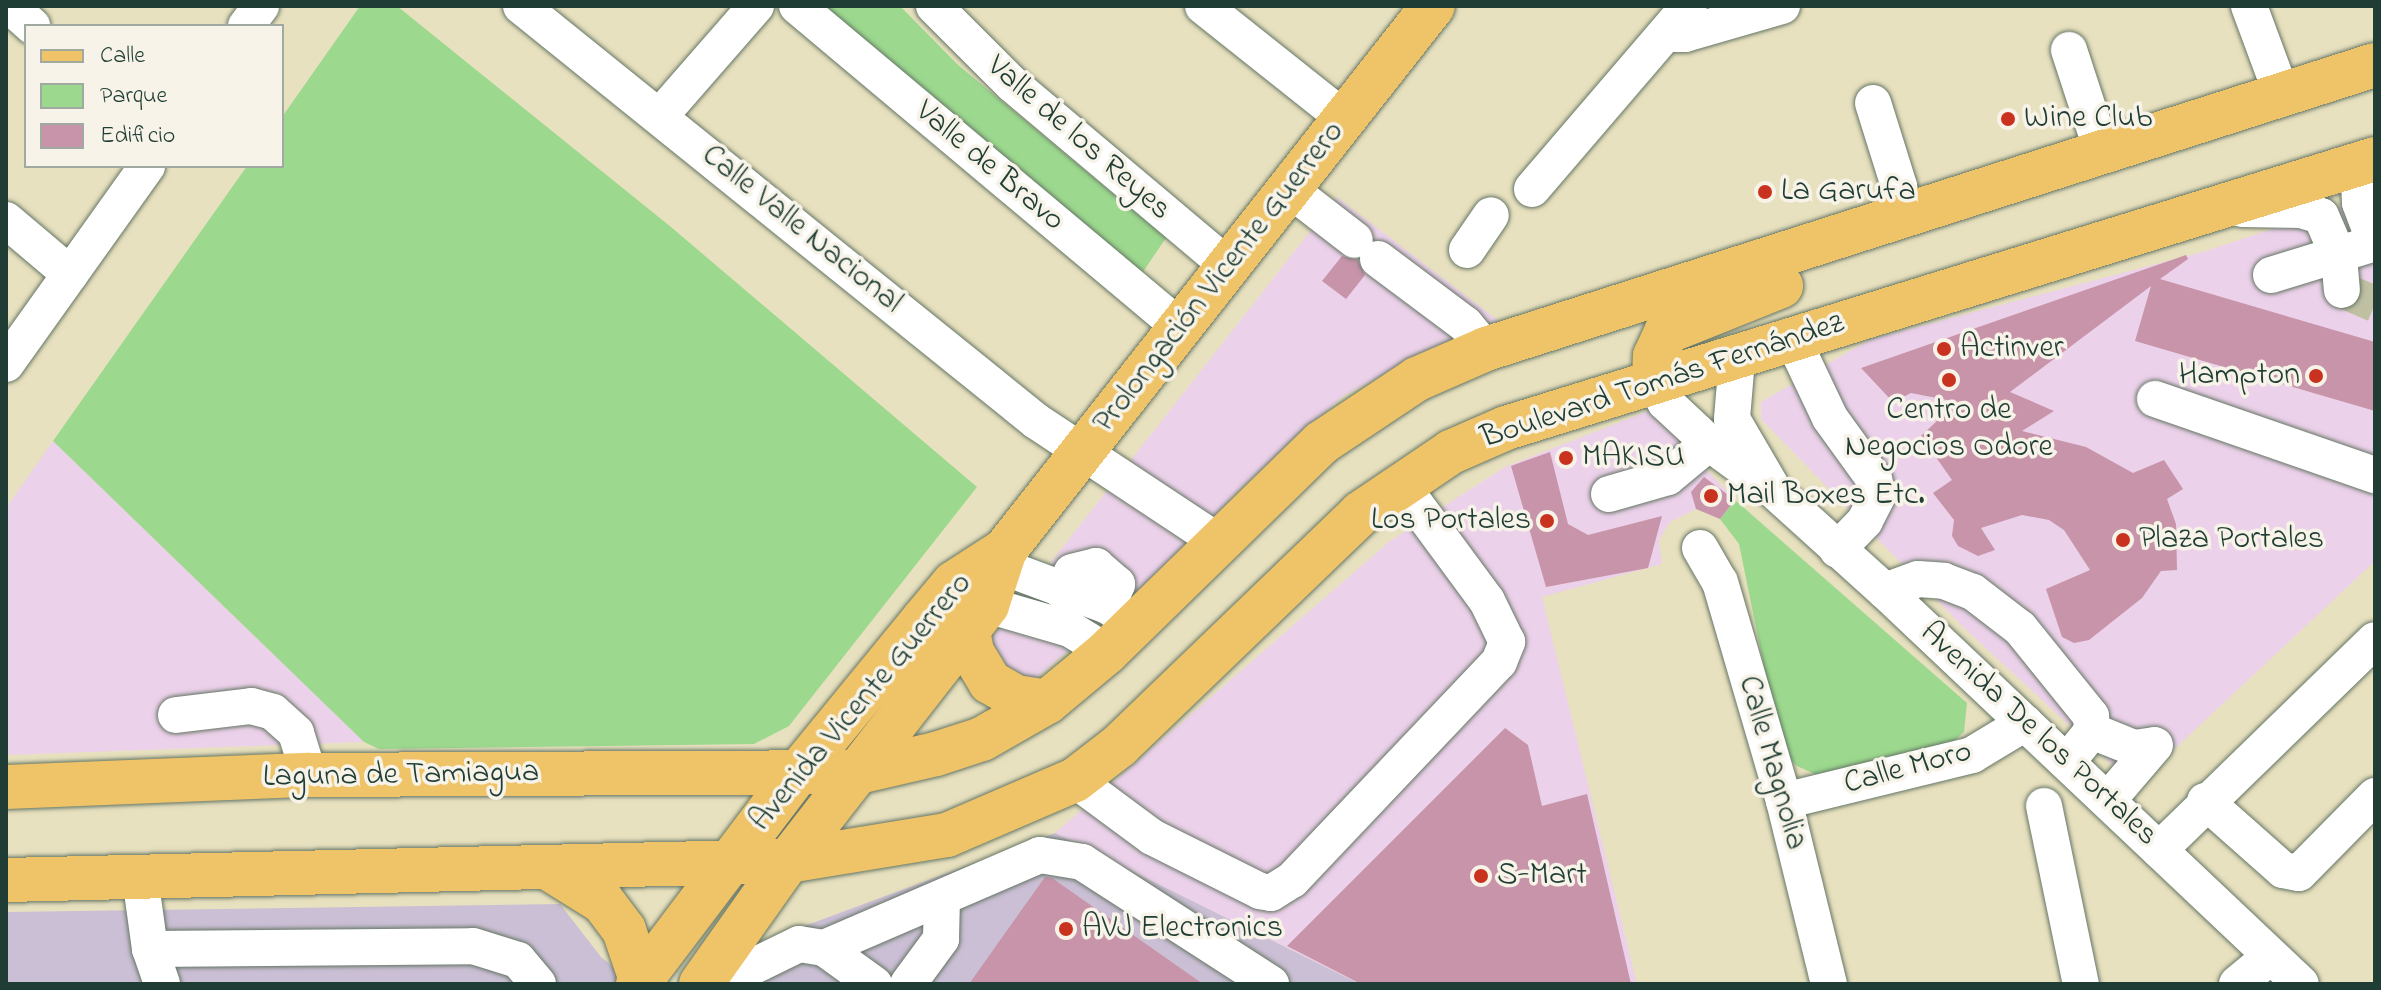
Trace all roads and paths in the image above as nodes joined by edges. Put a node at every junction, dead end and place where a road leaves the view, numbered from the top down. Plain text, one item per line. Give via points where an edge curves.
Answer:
1 (10, 6) edge
2 (521, 6) edge
3 (756, 6) edge
4 (797, 6) edge
5 (934, 6) edge
6 (1203, 6) edge
7 (1433, 6) edge
8 (1689, 6) edge
9 (1782, 6) edge
10 (2249, 6) edge
11 (30, 24) edge
12 (1666, 34) junction
13 (2069, 50) dead end
14 (2375, 65) edge
15 (2282, 95) junction
16 (1873, 103) dead end
17 (660, 116) junction
18 (1345, 119) junction
19 (2102, 151) junction
20 (146, 168) edge
21 (2367, 168) edge
22 (1289, 189) junction
23 (1532, 189) dead end
24 (2204, 209) junction
25 (1491, 215) dead end
26 (2321, 216) junction
27 (1904, 218) junction
28 (6, 220) edge
29 (2375, 243) edge
30 (1467, 250) dead end
31 (1228, 266) junction
32 (2340, 273) junction
33 (70, 274) junction
34 (2271, 275) dead end
35 (1181, 328) junction
36 (1793, 340) junction
37 (1486, 349) junction
38 (1737, 359) junction
39 (6, 364) edge
40 (1654, 382) junction
41 (2155, 399) dead end
42 (1709, 443) junction
43 (1085, 450) junction
44 (2375, 475) edge
45 (1400, 483) junction
46 (1772, 489) junction
47 (1609, 494) dead end
48 (1217, 541) junction
49 (1700, 548) dead end
50 (1837, 550) junction
51 (991, 588) junction
52 (1885, 591) junction
53 (1116, 628) junction
54 (2375, 640) edge
55 (1047, 702) junction
56 (176, 715) dead end
57 (2025, 723) junction
58 (2092, 731) junction
59 (2067, 762) junction
60 (858, 772) junction
61 (797, 774) junction
62 (309, 775) junction
63 (1075, 780) junction
64 (6, 787) edge
65 (2375, 796) edge
66 (2108, 800) junction
67 (1784, 801) junction
68 (2205, 801) junction
69 (2044, 806) dead end
70 (2159, 850) junction
71 (788, 861) junction
72 (731, 864) junction
73 (550, 869) junction
74 (140, 877) junction
75 (6, 880) edge
76 (942, 898) junction
77 (824, 948) junction
78 (150, 949) junction
79 (2271, 956) junction
80 (648, 983) edge
81 (162, 984) edge
82 (538, 984) edge
83 (701, 984) edge
84 (717, 984) edge
85 (874, 984) edge
86 (908, 984) edge
87 (1271, 984) edge
88 (1829, 984) edge
89 (2081, 984) edge
90 (2237, 984) edge
91 (2301, 984) edge

1 - 11 street
2 - 17 street, Calle Valle Nacional
3 - 17 street
4 - 35 street, Valle de Bravo
5 - 31 street, Valle de los Reyes via 1012,84
6 - 18 street
7 - 18 main road, Prolongación Vicente Guerrero
8 - 12 street
9 - 12 street via 1685,34
10 - 15 street
12 - 23 street
13 - 19 street
14 - 15 main road
15 - 19 main road
16 - 27 street
17 - 43 street, Calle Valle Nacional via 1036,421
18 - 22 main road, Prolongación Vicente Guerrero
19 - 27 main road
20 - 33 street
21 - 24 main road, Boulevard Tomás Fernández
21 - 26 street
21 - 29 street
22 - 31 main road, Prolongación Vicente Guerrero
22 - 37 street via 1465,324
24 - 26 street via 2292,209
24 - 36 main road, Boulevard Tomás Fernández
25 - 30 street
26 - 32 street
27 - 37 main road
27 - 40 main road via 1875,245 1839,266 1680,322 1659,343
28 - 33 street
29 - 32 street
31 - 35 main road, Prolongación Vicente Guerrero
32 - 34 street
33 - 39 street
35 - 43 main road, Prolongación Vicente Guerrero
36 - 38 main road, Boulevard Tomás Fernández
36 - 50 street via 1830,418 1874,479 1878,495 1865,521
37 - 48 main road via 1361,412
38 - 40 main road, Boulevard Tomás Fernández
38 - 46 street, Avenida De los Portales via 1732,419
40 - 42 street, Avenida De los Portales via 1665,402
40 - 45 main road, Boulevard Tomás Fernández via 1506,428 1451,452
41 - 44 street
42 - 46 street, Avenida De los Portales
42 - 47 street via 1668,477
43 - 48 street, Calle Valle Nacional
43 - 51 main road, Prolongación Vicente Guerrero
45 - 63 main road, Boulevard Tomás Fernández via 1361,513 1119,746
45 - 63 street via 1487,601 1507,642 1499,662 1292,880 1271,893 1260,891 1152,837
46 - 50 street, Avenida De los Portales
48 - 53 main road
49 - 67 street, Calle Magnolia via 1720,582
50 - 52 street, Avenida De los Portales
51 - 53 street via 1070,629
51 - 53 street via 1062,591 1072,572 1096,566 1117,584
51 - 55 main road via 972,652 990,682 1016,697
51 - 60 main road, Avenida Vicente Guerrero
51 - 61 main road, Avenida Vicente Guerrero via 954,583
52 - 57 street, Avenida De los Portales
52 - 58 street via 1918,579 1944,581 1994,606 2081,698
53 - 55 main road
54 - 68 street
55 - 60 main road via 982,739
56 - 62 street via 251,706 273,712 296,733
57 - 59 street, Avenida De los Portales
57 - 67 street, Calle Moro via 1972,755
58 - 59 street
58 - 66 street via 2134,748 2155,745
59 - 66 street, Avenida De los Portales
60 - 61 main road
60 - 71 main road, Avenida Vicente Guerrero
61 - 62 main road, Laguna de Tamiagua
61 - 72 main road, Avenida Vicente Guerrero
62 - 64 main road, Laguna de Tamiagua
63 - 71 main road, Boulevard Tomás Fernández via 947,835
65 - 68 street via 2299,873 2283,870
66 - 70 street, Avenida De los Portales
67 - 88 street, Calle Magnolia
68 - 70 street
69 - 89 street
70 - 79 street, Avenida De los Portales
71 - 72 main road, Boulevard Tomás Fernández
71 - 83 main road, Avenida Vicente Guerrero
72 - 73 main road
72 - 80 main road, Avenida Vicente Guerrero
73 - 74 main road
73 - 80 main road via 603,902 624,930
74 - 75 main road
74 - 78 street
76 - 77 street
76 - 86 street via 941,939
76 - 87 street via 1040,855 1060,855 1082,862
77 - 84 street via 799,944
77 - 85 street
78 - 81 street
78 - 82 street via 473,946 518,960
79 - 90 street
79 - 91 street, Avenida De los Portales

